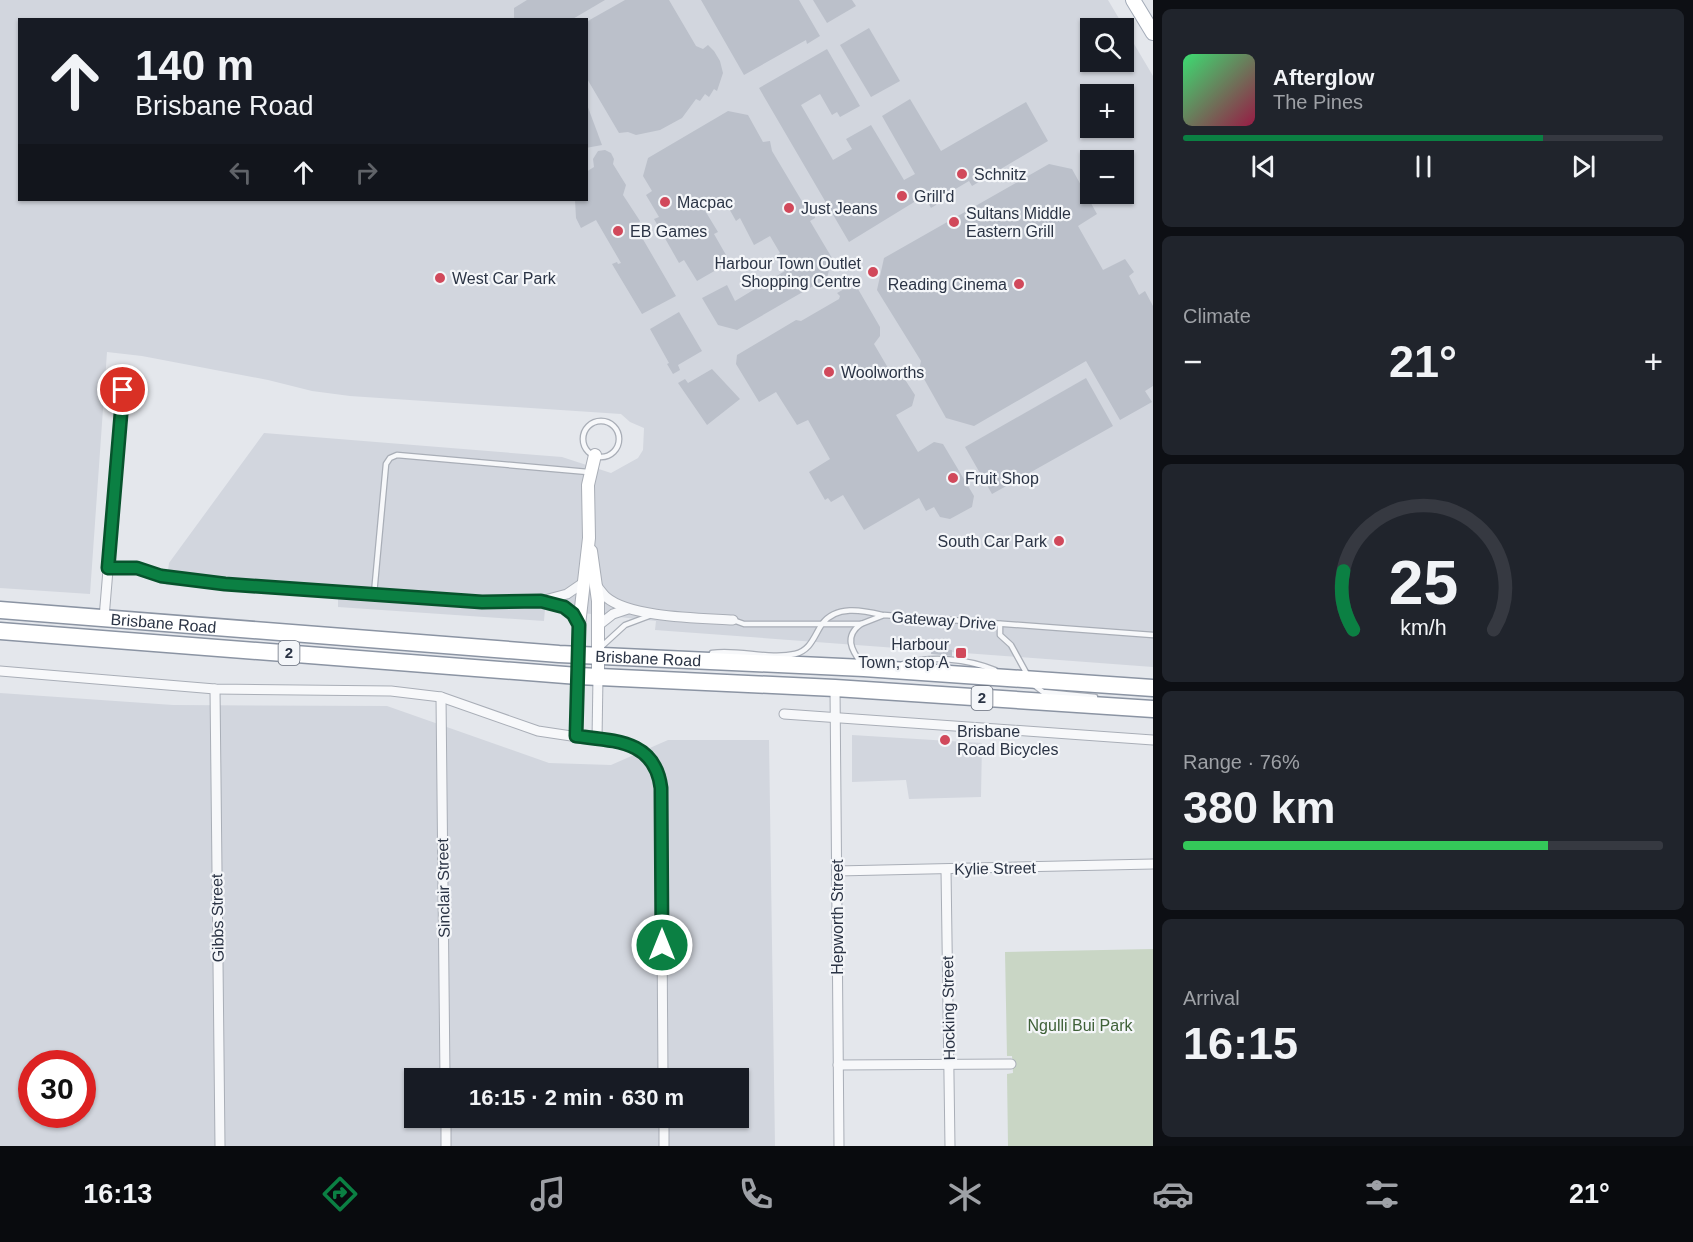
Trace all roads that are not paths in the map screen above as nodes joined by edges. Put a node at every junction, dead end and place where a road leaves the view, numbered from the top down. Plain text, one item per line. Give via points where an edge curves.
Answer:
1 (1133, 0) edge
2 (1153, 33) edge
3 (129, 371) dead end
4 (595, 455) junction
5 (591, 472) junction
6 (589, 537) junction
7 (108, 568) junction
8 (583, 583) junction
9 (597, 586) junction
10 (374, 594) junction
11 (541, 601) junction
12 (628, 609) junction
13 (0, 610) edge
14 (660, 614) junction
15 (884, 615) junction
16 (104, 618) junction
17 (733, 620) joint
18 (822, 624) junction
19 (861, 624) junction
20 (1000, 624) junction
21 (579, 625) junction
22 (599, 625) junction
23 (0, 631) edge
24 (1153, 635) edge
25 (598, 653) junction
26 (579, 655) junction
27 (689, 658) junction
28 (864, 668) junction
29 (0, 671) edge
30 (578, 676) junction
31 (598, 677) junction
32 (1024, 680) junction
33 (835, 688) junction
34 (1153, 688) edge
35 (214, 689) junction
36 (441, 697) junction
37 (1130, 708) junction
38 (1153, 709) edge
39 (784, 714) dead end
40 (836, 717) junction
41 (576, 736) junction
42 (602, 740) junction
43 (1153, 740) edge
44 (1153, 864) edge
45 (946, 870) junction
46 (837, 871) junction
47 (1011, 1064) dead end
48 (838, 1065) junction
49 (949, 1065) junction
50 (446, 1068) edge
51 (663, 1068) edge
52 (446, 1128) edge
53 (664, 1128) edge
54 (220, 1146) edge
55 (446, 1146) edge
56 (664, 1146) edge
57 (839, 1146) edge
58 (950, 1146) edge

1 - 2 main road
3 - 7 street via 123,390
4 - 4 lane via 587,450 584,435 592,424 608,422 617,430 619,443 610,454
4 - 5 street
5 - 6 street
5 - 10 lane via 397,455 390,458 386,464
6 - 8 street
6 - 9 street
7 - 10 street via 137,568 202,582
7 - 16 street
8 - 11 street via 567,594
8 - 21 street
9 - 12 street, Gateway Drive via 606,597
9 - 22 street
10 - 11 street via 482,602
11 - 21 street via 564,607
12 - 14 street, Gateway Drive
12 - 22 street
13 - 16 highway, Brisbane Road / 2
14 - 17 street, Gateway Drive
14 - 25 lane via 625,625
15 - 18 lane via 845,611 833,614
15 - 19 lane, Gateway Drive
15 - 20 lane, Gateway Drive
16 - 26 highway, Brisbane Road / 2
17 - 18 lane, Gateway Drive via 744,624
18 - 19 lane, Gateway Drive
18 - 27 lane via 808,646 794,654 728,652
19 - 28 lane via 852,632 850,644
20 - 24 lane, Gateway Drive
20 - 32 lane via 1000,636 1011,645
21 - 26 street
22 - 25 street
23 - 30 highway, Brisbane Road / 2
25 - 26 highway, Brisbane Road / 2
25 - 27 highway, Brisbane Road / 2
25 - 31 street
26 - 30 street
27 - 28 highway, Brisbane Road / 2
28 - 32 highway, Brisbane Road / 2
29 - 35 street
30 - 31 highway, Brisbane Road / 2
30 - 41 street, Brisbane Road
31 - 33 highway, Brisbane Road / 2
31 - 42 street, Brisbane Road
32 - 34 highway, Brisbane Road / 2
32 - 37 lane via 1043,692 1092,697
33 - 37 highway, Brisbane Road / 2
33 - 40 street, Hepworth Street
35 - 36 street via 392,691
35 - 54 street, Gibbs Street
36 - 41 street via 538,731
36 - 50 street, Sinclair Street
37 - 38 highway, Brisbane Road / 2
39 - 40 street
40 - 43 street
40 - 46 street, Hepworth Street
41 - 42 street
42 - 51 street via 623,742 640,750 653,763 660,780
44 - 45 street, Kylie Street
45 - 46 street, Kylie Street
45 - 49 street, Hocking Street
46 - 48 street, Hepworth Street
47 - 49 street
48 - 49 street
48 - 57 street, Hepworth Street
49 - 58 street, Hocking Street
52 - 55 street
53 - 56 street

